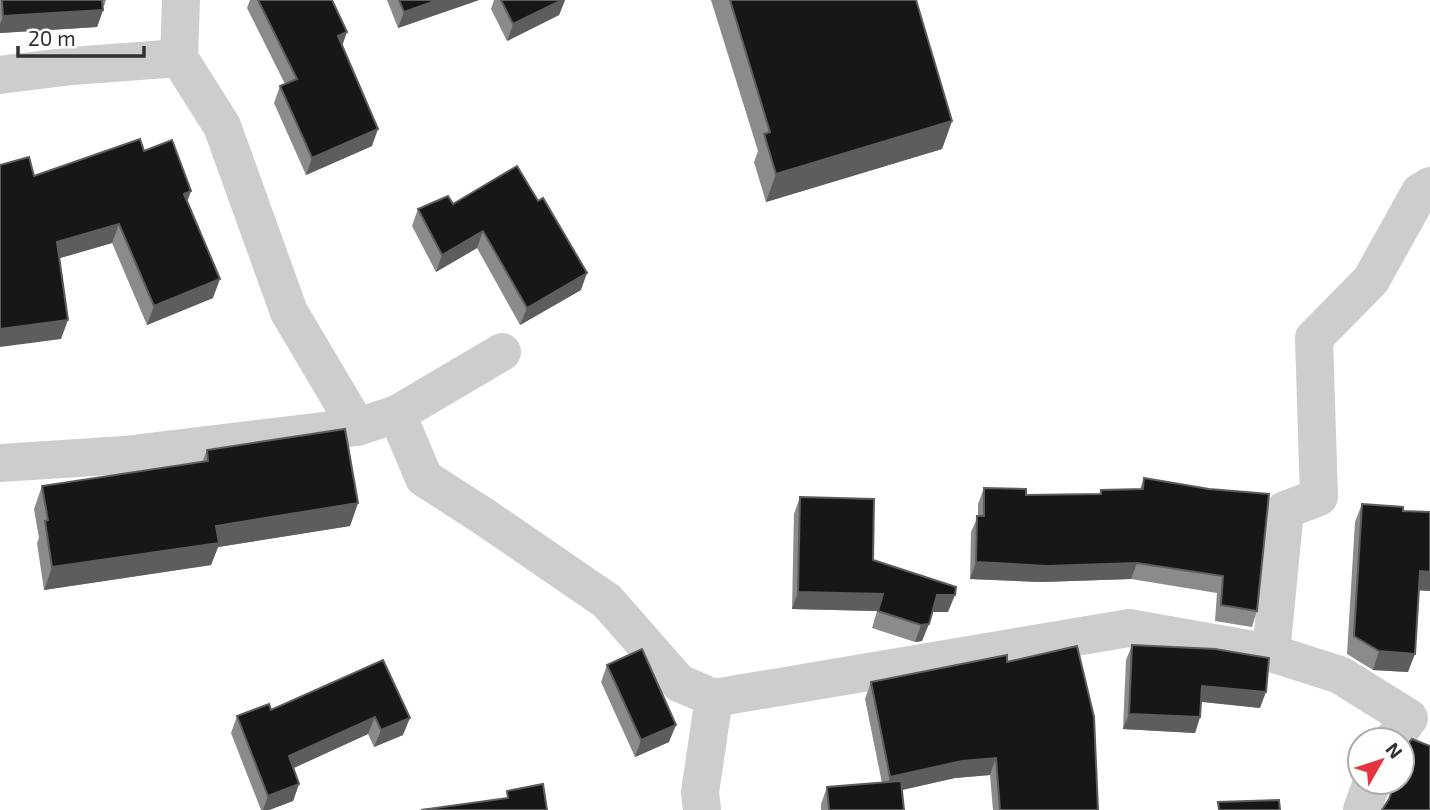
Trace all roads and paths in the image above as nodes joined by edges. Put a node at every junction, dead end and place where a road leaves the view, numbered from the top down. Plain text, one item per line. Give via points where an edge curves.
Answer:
1 (185, 1) edge
2 (179, 58) junction
3 (0, 75) edge
4 (1430, 186) edge
5 (502, 352) dead end
6 (397, 414) junction
7 (357, 427) junction
8 (0, 463) edge
9 (1271, 653) junction
10 (714, 698) junction
11 (1410, 726) edge
12 (702, 810) edge

1 - 2 street
2 - 3 street
2 - 7 street via 222,126 289,312
4 - 9 street via 1420,192 1371,280 1314,338 1319,497 1285,510
5 - 6 street
6 - 7 street
6 - 10 street via 424,478 607,601 679,683
7 - 8 street via 124,455
9 - 10 street via 1129,628
9 - 11 street via 1340,675
10 - 12 street via 700,792

